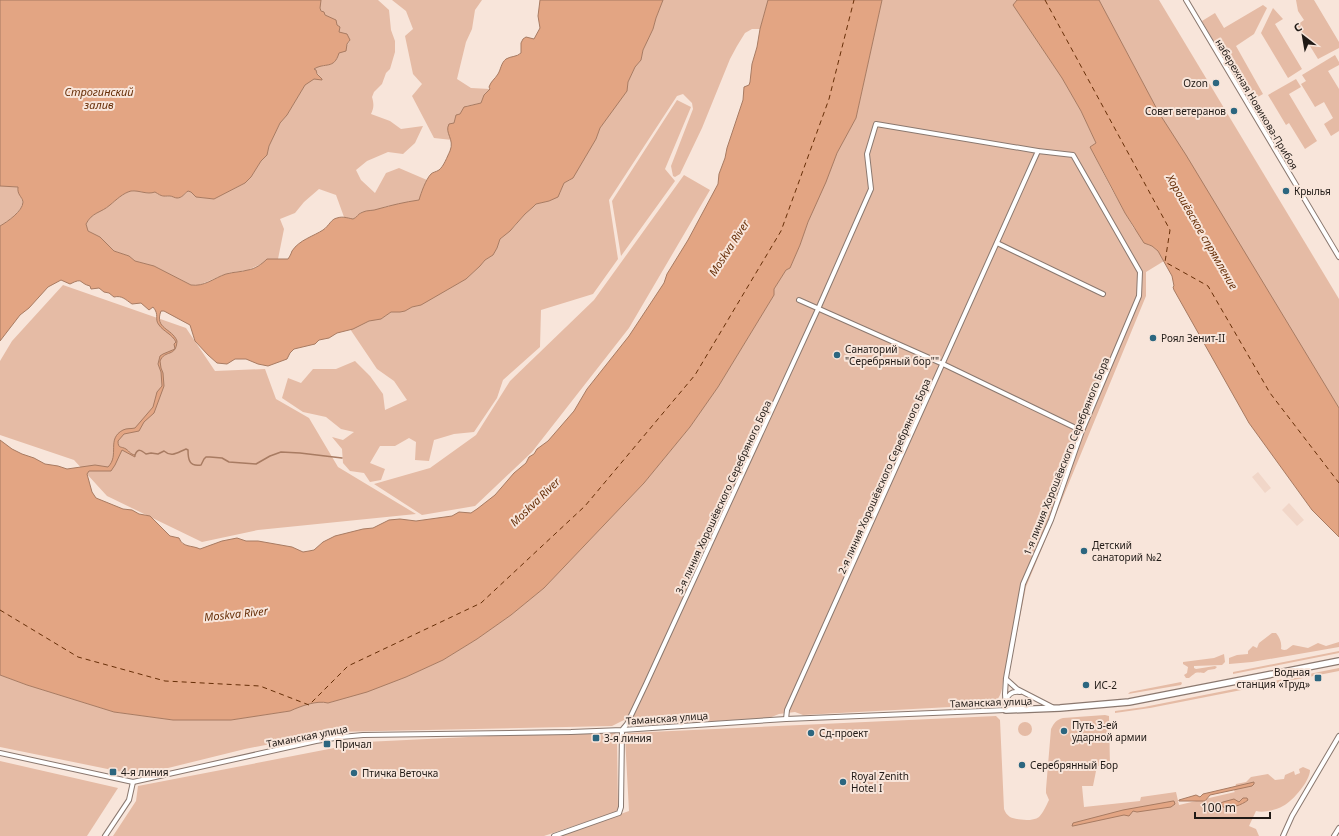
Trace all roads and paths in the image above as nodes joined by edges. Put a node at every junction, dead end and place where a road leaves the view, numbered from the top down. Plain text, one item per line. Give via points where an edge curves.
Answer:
1 (1186, 0) edge
2 (1038, 151) junction
3 (997, 243) junction
4 (1339, 257) edge
5 (1103, 294) dead end
6 (799, 300) dead end
7 (818, 309) junction
8 (943, 364) junction
9 (1082, 431) junction
10 (1339, 661) edge
11 (1006, 678) junction
12 (1021, 692) junction
13 (1005, 702) junction
14 (1041, 702) junction
15 (1060, 708) junction
16 (1038, 709) junction
17 (1006, 710) junction
18 (786, 719) junction
19 (622, 730) junction
20 (1339, 736) edge
21 (0, 753) edge
22 (133, 782) junction
23 (1339, 828) edge
24 (105, 836) edge
25 (554, 836) edge
26 (1283, 836) edge
27 (1334, 836) edge

1 - 4 street, набережная Новикова-Прибоя
2 - 3 street, 2-я линия Хорошёвского Серебряного Бора
2 - 7 street, 3-я линия Хорошёвского Серебряного Бора via 876,124 867,154 871,189
2 - 9 street, 1-я линия Хорошёвского Серебряного Бора via 1073,155 1140,272 1139,296
3 - 5 street
3 - 8 street, 2-я линия Хорошёвского Серебряного Бора
6 - 7 street
7 - 8 street
7 - 19 street, 3-я линия Хорошёвского Серебряного Бора via 646,684
8 - 9 street
8 - 18 street, 2-я линия Хорошёвского Серебряного Бора via 787,710
9 - 11 street, 1-я линия Хорошёвского Серебряного Бора via 1050,520 1023,584
10 - 15 street, Таманская улица via 1156,698
11 - 12 street
11 - 13 street, 1-я линия Хорошёвского Серебряного Бора
12 - 13 street via 1012,692
12 - 14 street
13 - 17 street, 1-я линия Хорошёвского Серебряного Бора
14 - 15 street
14 - 16 street
15 - 16 street, Таманская улица
16 - 17 street, Таманская улица
17 - 18 street, Таманская улица
18 - 19 street, Таманская улица
19 - 22 street, Таманская улица via 341,737
19 - 25 street via 619,812
20 - 26 street
21 - 22 street, Таманская улица
22 - 24 street via 129,800
23 - 27 street

